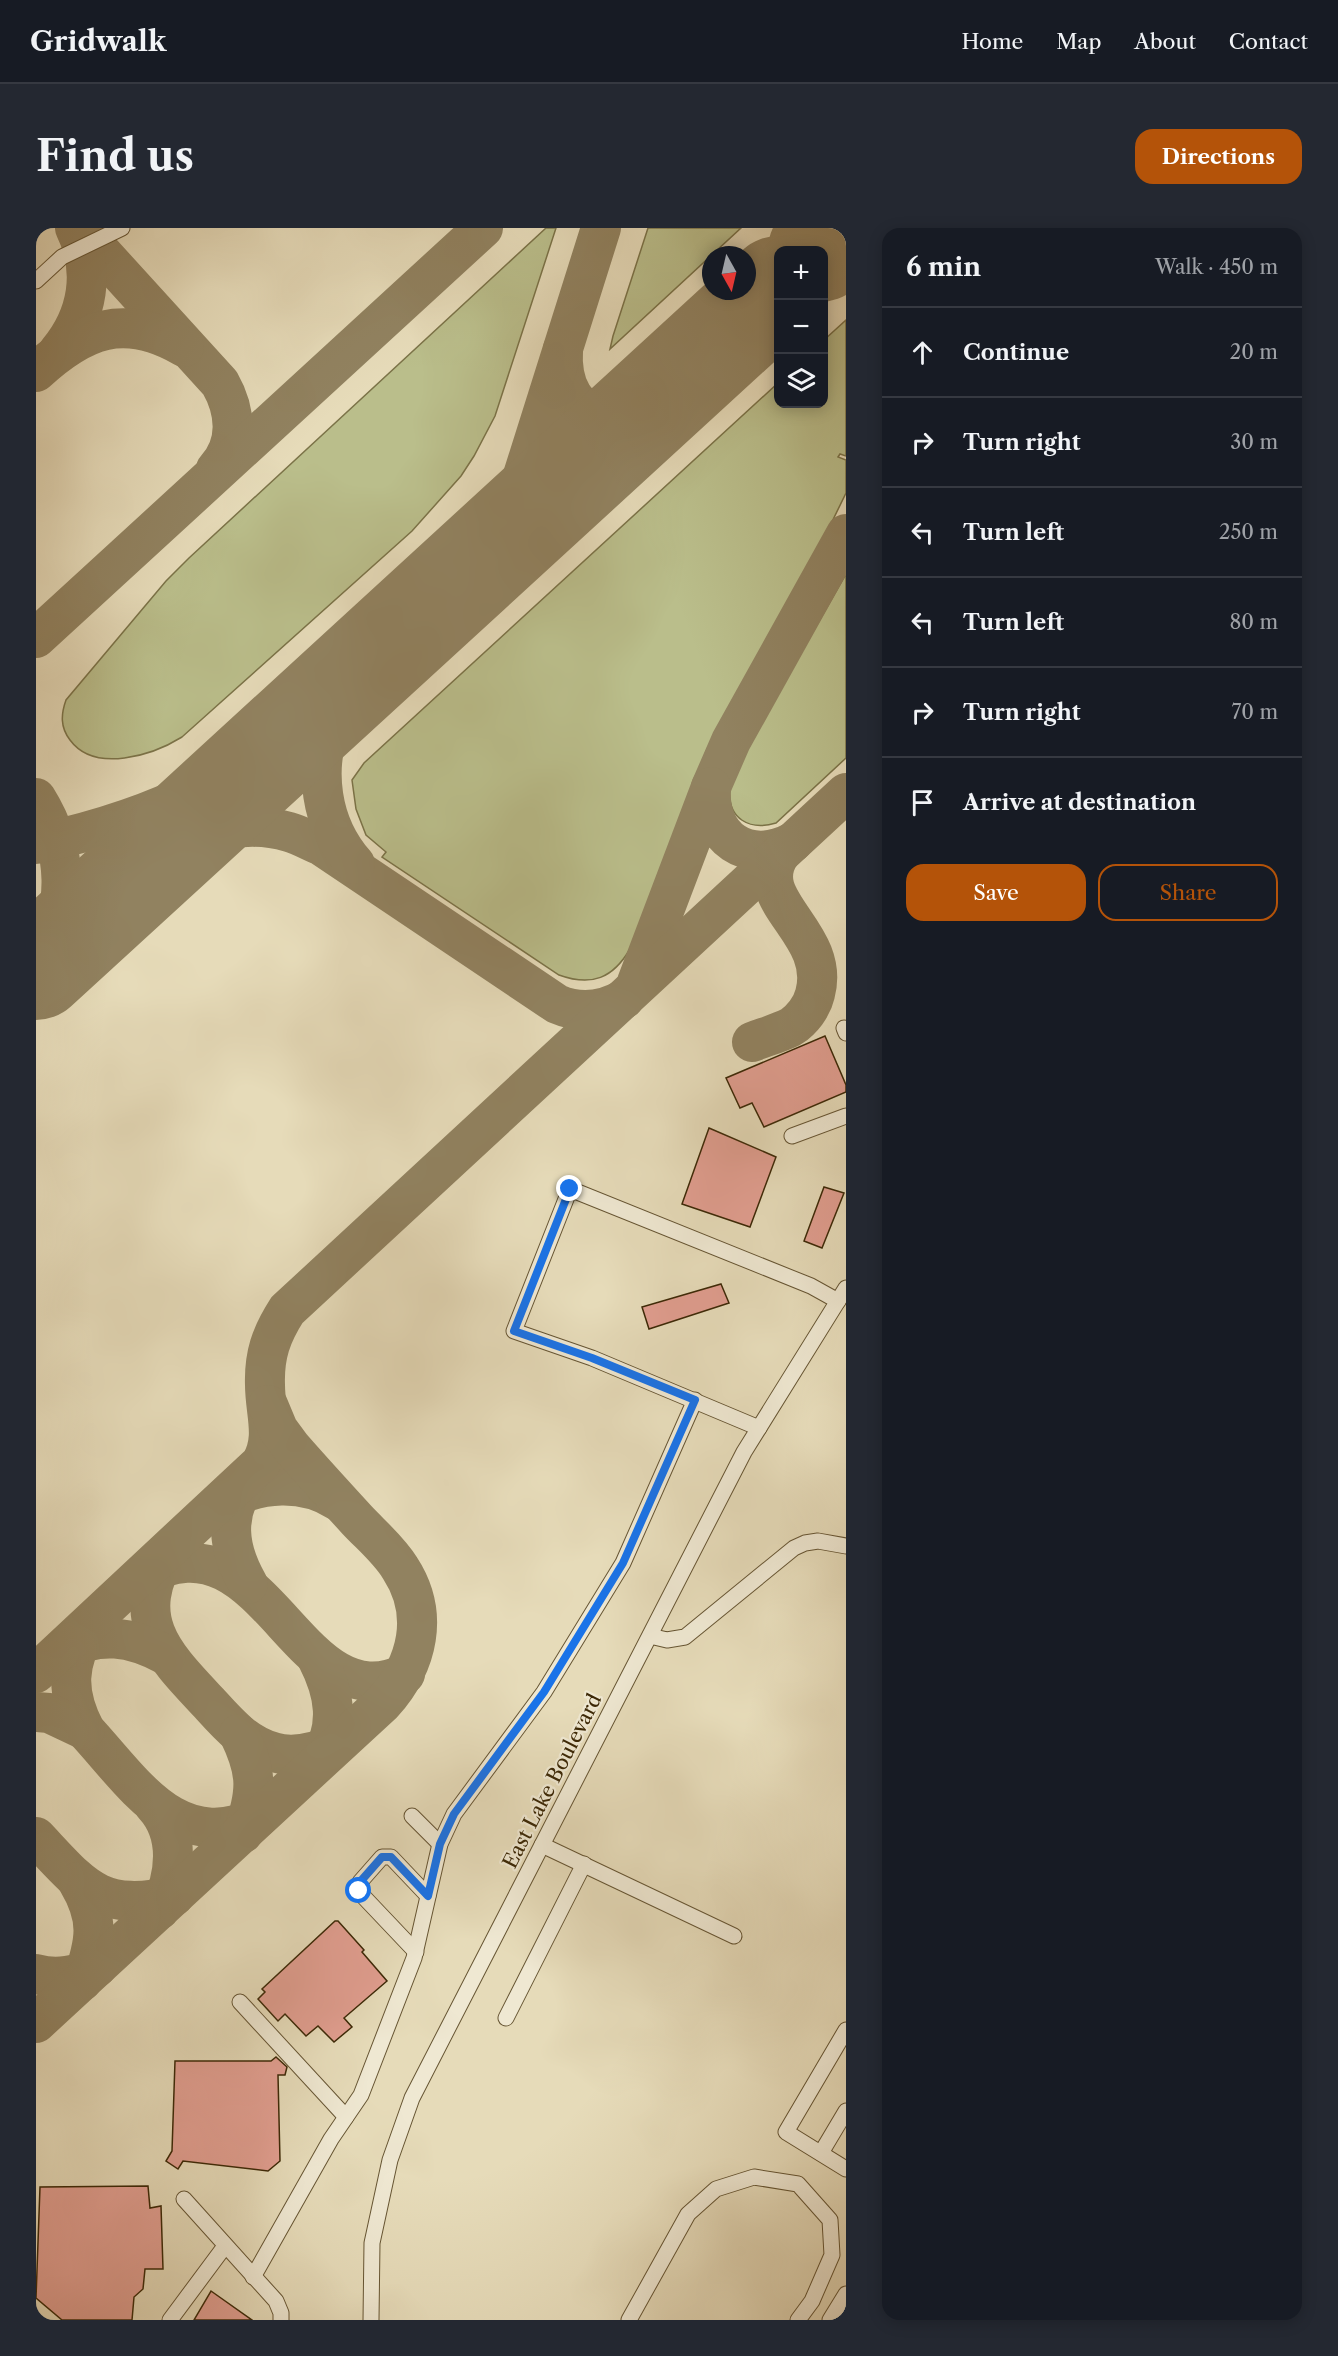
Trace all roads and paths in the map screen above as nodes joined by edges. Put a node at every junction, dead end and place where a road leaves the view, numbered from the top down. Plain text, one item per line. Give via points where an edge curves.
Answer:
1 (122, 228) edge
2 (36, 281) edge
3 (846, 1116) edge
4 (792, 1136) dead end
5 (842, 1294) edge
6 (695, 1400) junction
7 (759, 1428) junction
8 (846, 1546) edge
9 (650, 1636) junction
10 (412, 1816) dead end
11 (440, 1844) junction
12 (542, 1845) junction
13 (584, 1864) junction
14 (428, 1896) junction
15 (734, 1936) dead end
16 (416, 1952) junction
17 (240, 2002) dead end
18 (506, 2018) dead end
19 (846, 2030) edge
20 (846, 2111) edge
21 (346, 2117) junction
22 (821, 2153) junction
23 (846, 2169) edge
24 (184, 2199) dead end
25 (225, 2246) junction
26 (253, 2277) junction
27 (846, 2294) edge
28 (170, 2320) edge
29 (281, 2320) edge
30 (371, 2320) edge
31 (629, 2320) edge
32 (798, 2320) edge
33 (830, 2320) edge

1 - 2 street via 62,257
3 - 4 street
5 - 6 street via 811,1286 570,1189 514,1331
5 - 7 street, East Lake Boulevard
6 - 7 street
6 - 11 street via 623,1563 544,1692 454,1814
7 - 9 street, East Lake Boulevard
8 - 9 street via 805,1543 777,1561 685,1637 666,1640
9 - 12 street, East Lake Boulevard
10 - 11 street
11 - 14 street
12 - 13 street
12 - 30 street, East Lake Boulevard via 412,2098 390,2160 372,2243
13 - 15 street
13 - 18 street
14 - 16 street
14 - 16 street via 391,1857 382,1857 360,1882 361,1894
16 - 21 street via 361,2095
17 - 21 street
19 - 22 street via 786,2132
20 - 22 street
21 - 26 street
22 - 23 street
24 - 25 street
25 - 26 street
25 - 28 street
26 - 29 street via 276,2301
27 - 33 street
31 - 32 street via 688,2214 716,2189 754,2176 798,2184 830,2220 832,2255 812,2301

